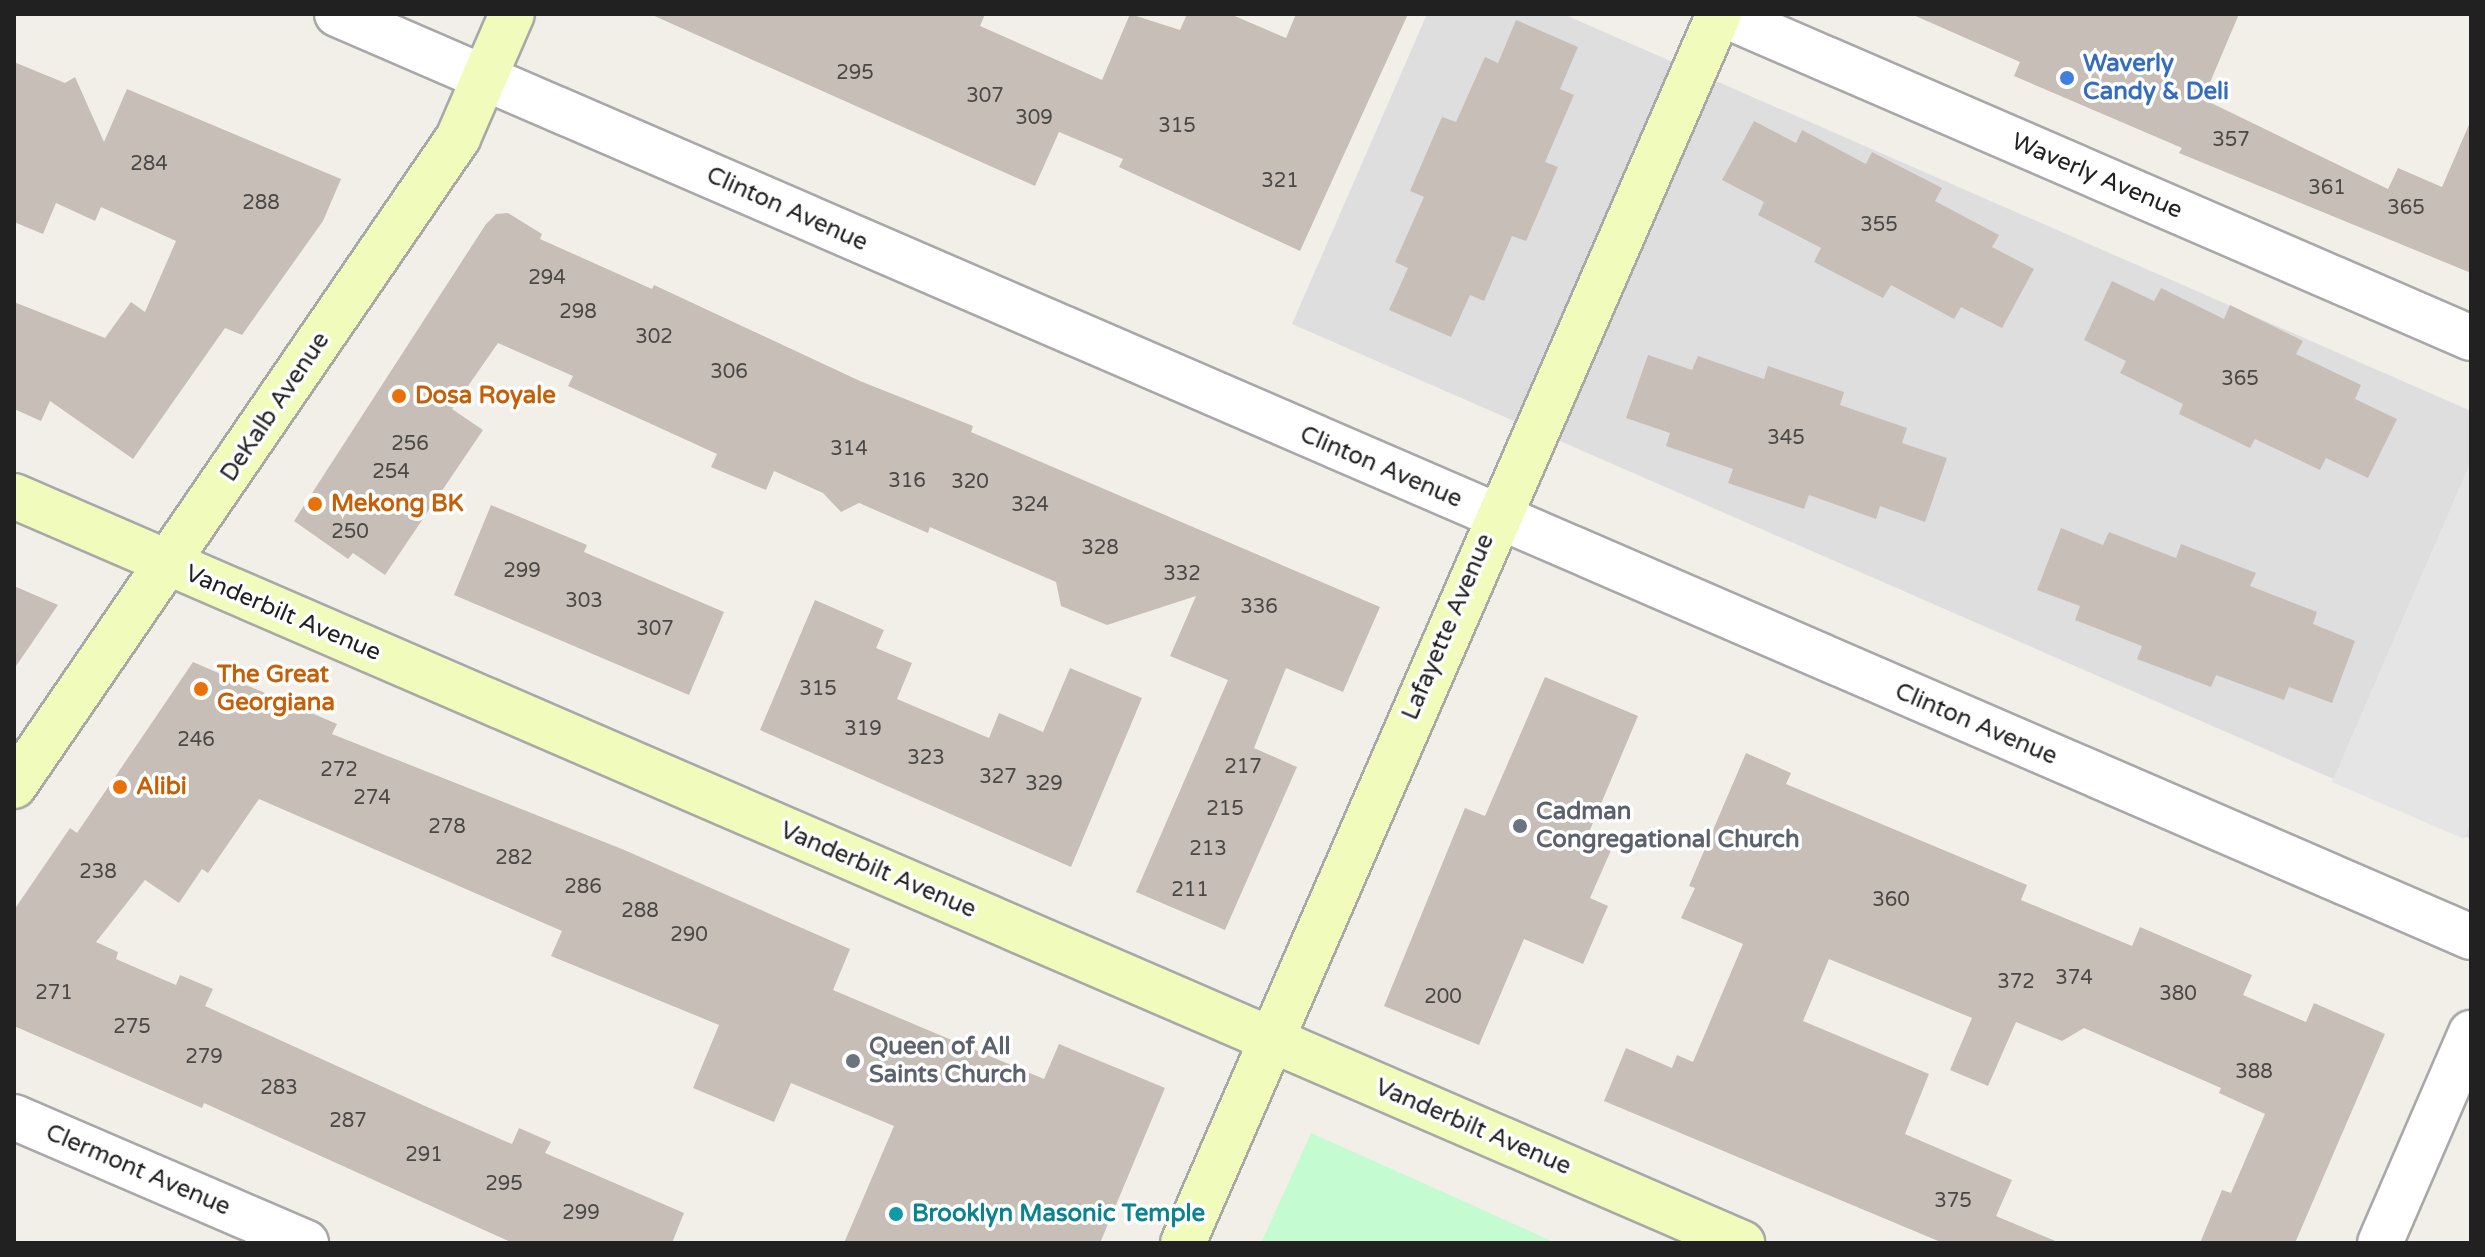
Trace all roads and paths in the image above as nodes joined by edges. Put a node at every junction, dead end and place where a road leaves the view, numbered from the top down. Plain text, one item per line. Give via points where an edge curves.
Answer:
1 (337, 14) edge
2 (512, 14) edge
3 (1721, 14) edge
4 (485, 78) junction
5 (2471, 338) edge
6 (14, 496) edge
7 (1496, 517) junction
8 (169, 563) junction
9 (14, 786) edge
10 (2471, 937) edge
11 (2471, 1033) edge
12 (1270, 1040) junction
13 (14, 1117) edge
14 (306, 1243) edge
15 (1183, 1243) edge
16 (1742, 1243) edge
17 (2380, 1243) edge

1 - 4 street, Clinton Avenue
2 - 4 main road, DeKalb Avenue
3 - 5 street, Waverly Avenue
3 - 7 main road, Lafayette Avenue
4 - 7 street, Clinton Avenue
4 - 8 main road, DeKalb Avenue via 458,138
6 - 8 main road, Vanderbilt Avenue
7 - 10 street, Clinton Avenue
7 - 12 main road, Lafayette Avenue
8 - 9 main road, DeKalb Avenue
8 - 12 main road, Vanderbilt Avenue
11 - 17 street
12 - 15 main road, Lafayette Avenue
12 - 16 main road, Vanderbilt Avenue
13 - 14 street, Clermont Avenue

